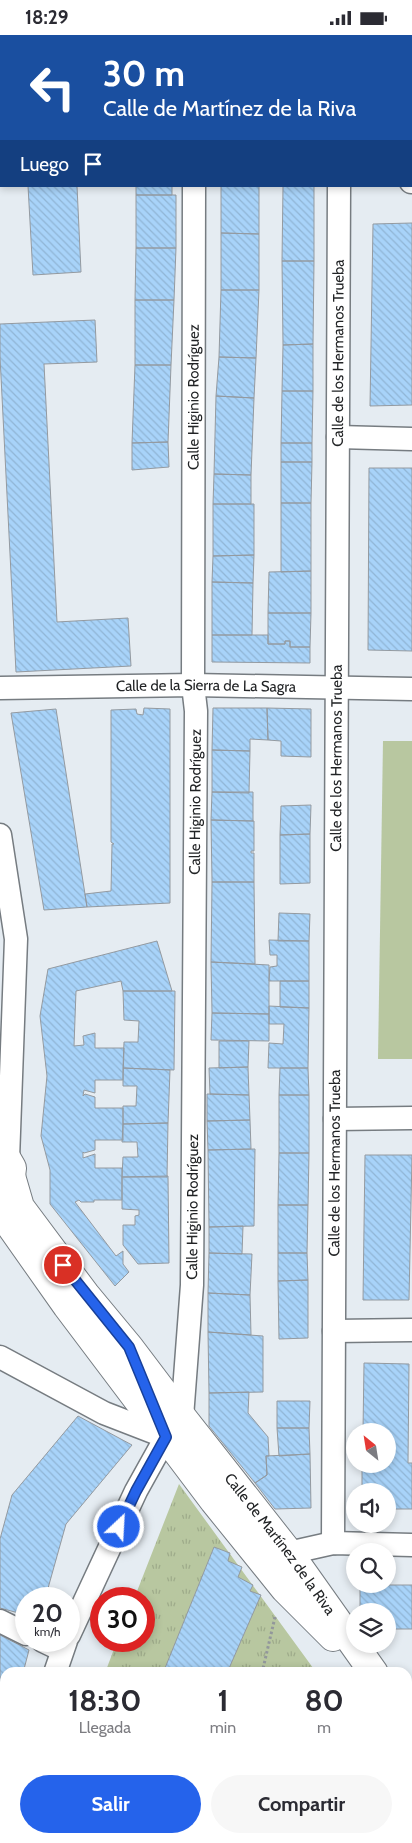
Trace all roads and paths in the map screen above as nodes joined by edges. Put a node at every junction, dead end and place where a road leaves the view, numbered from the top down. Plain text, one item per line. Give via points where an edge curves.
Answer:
1 (194, 187) edge
2 (339, 187) edge
3 (338, 437) junction
4 (412, 439) edge
5 (193, 685) junction
6 (336, 687) junction
7 (0, 688) edge
8 (412, 689) edge
9 (0, 835) edge
10 (16, 939) junction
11 (0, 1064) edge
12 (412, 1118) edge
13 (335, 1119) junction
14 (5, 1167) edge
15 (0, 1211) edge
16 (412, 1330) edge
17 (334, 1331) junction
18 (0, 1357) edge
19 (174, 1427) junction
20 (333, 1543) junction
21 (412, 1545) edge
22 (289, 1553) junction
23 (261, 1560) junction
24 (284, 1589) junction
25 (80, 1602) edge
26 (0, 1621) edge
27 (15, 1628) edge
28 (58, 1652) edge
29 (56, 1667) edge
30 (263, 1667) edge
31 (363, 1667) edge
32 (370, 1667) edge

1 - 5 street, Calle Higinio Rodríguez
2 - 3 street, Calle de los Hermanos Trueba
3 - 4 street
3 - 6 street, Calle de los Hermanos Trueba
5 - 6 street, Calle de la Sierra de La Sagra
5 - 7 street, Calle de la Sierra de La Sagra
5 - 19 street, Calle Higinio Rodríguez via 196,721 192,1285
6 - 8 street, Calle de la Sierra de La Sagra
6 - 13 street, Calle de los Hermanos Trueba
9 - 10 street
10 - 11 street
10 - 14 street
12 - 13 street
13 - 17 street, Calle de los Hermanos Trueba
14 - 19 street, Calle de Martínez de la Riva via 20,1207 129,1347
15 - 19 street, Calle de Martínez de la Riva via 67,1306
16 - 17 street
17 - 20 street, Calle de los Hermanos Trueba
18 - 19 street via 104,1413
19 - 22 street, Calle de Martínez de la Riva
19 - 23 street, Calle de Martínez de la Riva via 214,1501
19 - 25 street via 136,1491
20 - 21 street
20 - 22 street
22 - 23 street
22 - 32 street, Calle de Martínez de la Riva
23 - 24 street, Calle de Martínez de la Riva
24 - 30 path
24 - 31 street, Calle de Martínez de la Riva
26 - 27 street
28 - 29 street

